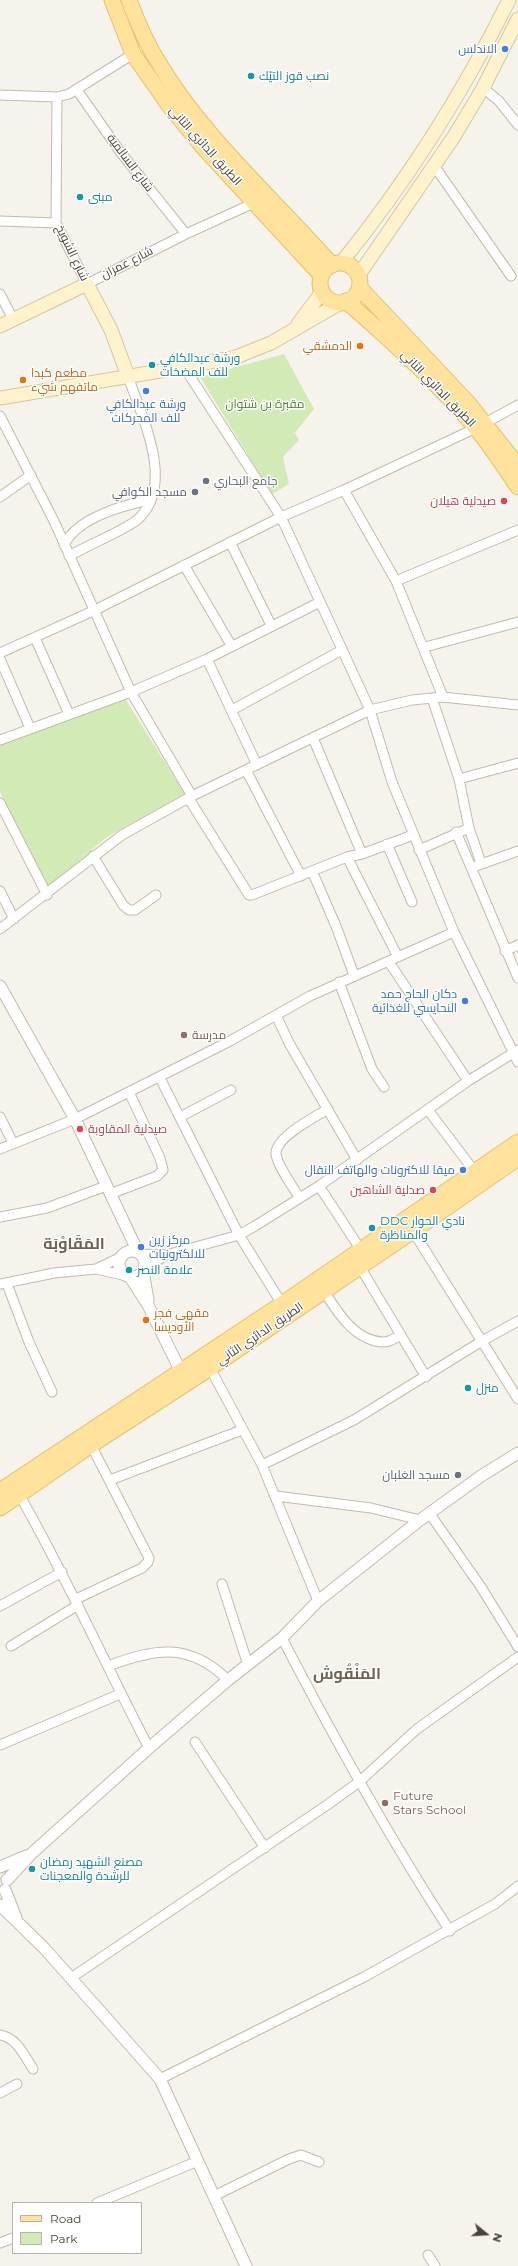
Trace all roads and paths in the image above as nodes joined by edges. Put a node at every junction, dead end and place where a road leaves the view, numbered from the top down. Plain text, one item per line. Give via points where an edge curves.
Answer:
1 (112, 0) edge
2 (129, 0) edge
3 (509, 0) edge
4 (518, 19) edge
5 (133, 54) junction
6 (483, 88) junction
7 (77, 90) junction
8 (0, 96) edge
9 (57, 97) junction
10 (518, 125) edge
11 (435, 167) junction
12 (256, 202) junction
13 (0, 220) edge
14 (56, 223) junction
15 (186, 234) junction
16 (337, 264) junction
17 (321, 275) junction
18 (511, 276) dead end
19 (358, 281) junction
20 (87, 284) junction
21 (322, 292) junction
22 (0, 294) edge
23 (344, 302) junction
24 (13, 319) junction
25 (0, 326) edge
26 (295, 328) junction
27 (184, 368) junction
28 (128, 376) junction
29 (0, 398) edge
30 (518, 404) edge
31 (0, 416) edge
32 (480, 425) junction
33 (518, 466) edge
34 (31, 476) junction
35 (518, 487) edge
36 (344, 490) junction
37 (0, 497) edge
38 (150, 500) junction
39 (281, 517) junction
40 (518, 530) edge
41 (230, 542) junction
42 (64, 545) junction
43 (69, 556) junction
44 (184, 566) junction
45 (396, 581) junction
46 (320, 602) junction
47 (93, 611) junction
48 (518, 622) edge
49 (270, 625) junction
50 (35, 638) junction
51 (231, 646) junction
52 (425, 647) junction
53 (342, 650) junction
54 (0, 653) edge
55 (0, 659) edge
56 (207, 659) junction
57 (131, 692) junction
58 (443, 697) junction
59 (432, 698) junction
60 (518, 705) edge
61 (232, 710) junction
62 (370, 710) junction
63 (69, 714) junction
64 (30, 728) junction
65 (313, 738) junction
66 (0, 740) edge
67 (518, 763) edge
68 (257, 765) junction
69 (246, 770) junction
70 (459, 779) junction
71 (191, 797) junction
72 (0, 803) edge
73 (469, 828) junction
74 (456, 832) junction
75 (413, 835) junction
76 (387, 844) junction
77 (419, 850) junction
78 (518, 851) edge
79 (362, 854) junction
80 (93, 856) junction
81 (347, 857) junction
82 (481, 863) junction
83 (472, 869) junction
84 (312, 871) junction
85 (301, 876) junction
86 (0, 892) edge
87 (47, 895) junction
88 (156, 895) dead end
89 (412, 902) dead end
90 (14, 919) junction
91 (0, 929) edge
92 (454, 932) junction
93 (518, 945) edge
94 (505, 951) junction
95 (398, 957) junction
96 (389, 962) junction
97 (354, 975) junction
98 (518, 978) edge
99 (339, 982) junction
100 (0, 986) edge
101 (276, 1015) junction
102 (516, 1052) edge
103 (518, 1062) edge
104 (160, 1078) junction
105 (468, 1081) junction
106 (384, 1087) dead end
107 (231, 1090) dead end
108 (129, 1092) junction
109 (328, 1109) junction
110 (428, 1110) junction
111 (0, 1117) edge
112 (180, 1117) junction
113 (75, 1119) junction
114 (518, 1134) edge
115 (518, 1142) edge
116 (13, 1143) junction
117 (0, 1149) edge
118 (502, 1154) junction
119 (517, 1158) edge
120 (357, 1160) junction
121 (475, 1172) junction
122 (319, 1186) junction
123 (108, 1190) junction
124 (299, 1197) junction
125 (0, 1217) edge
126 (125, 1227) junction
127 (413, 1231) junction
128 (239, 1235) junction
129 (361, 1250) junction
130 (139, 1253) junction
131 (166, 1255) junction
132 (122, 1256) junction
133 (360, 1267) junction
134 (96, 1269) junction
135 (144, 1270) junction
136 (128, 1277) junction
137 (4, 1284) edge
138 (324, 1291) junction
139 (282, 1304) junction
140 (148, 1305) junction
141 (518, 1321) edge
142 (401, 1335) junction
143 (482, 1341) junction
144 (210, 1368) junction
145 (183, 1377) junction
146 (426, 1377) junction
147 (52, 1392) dead end
148 (518, 1399) edge
149 (242, 1430) junction
150 (91, 1445) junction
151 (518, 1453) edge
152 (262, 1465) junction
153 (110, 1480) junction
154 (0, 1492) edge
155 (20, 1496) junction
156 (276, 1496) junction
157 (0, 1508) edge
158 (425, 1517) junction
159 (62, 1572) junction
160 (222, 1584) dead end
161 (318, 1601) junction
162 (77, 1602) junction
163 (0, 1606) edge
164 (282, 1638) junction
165 (11, 1646) dead end
166 (518, 1647) edge
167 (518, 1657) edge
168 (248, 1665) junction
169 (108, 1666) junction
170 (228, 1680) junction
171 (120, 1694) junction
172 (195, 1742) dead end
173 (0, 1745) edge
174 (149, 1748) junction
175 (359, 1782) junction
176 (265, 1848) junction
177 (30, 1854) junction
178 (0, 1868) edge
179 (518, 1886) edge
180 (4, 1888) edge
181 (0, 1905) edge
182 (18, 1922) junction
183 (450, 1931) junction
184 (71, 1978) junction
185 (0, 2035) edge
186 (32, 2069) dead end
187 (160, 2079) junction
188 (17, 2084) dead end
189 (0, 2092) edge
190 (198, 2161) junction
191 (319, 2162) dead end
192 (214, 2196) junction
193 (99, 2202) edge
194 (12, 2238) edge
195 (0, 2243) edge
196 (428, 2256) dead end
197 (246, 2266) edge
198 (435, 2266) edge

1 - 5 main road, الطريق الدائري الثاني
2 - 16 main road, الطريق الدائري الثاني via 143,35 157,60 204,125
3 - 16 main road via 465,85 431,141 392,197
4 - 6 main road
5 - 7 street
5 - 12 main road, الطريق الدائري الثاني via 183,123
6 - 10 street via 499,100
6 - 11 main road
7 - 9 street
7 - 15 street, شارع السالمية via 121,153
8 - 9 street
9 - 14 street, شارع الشويخ
11 - 18 street
11 - 19 main road
12 - 15 street, شارع عمران
12 - 17 main road, الطريق الدائري الثاني
13 - 14 street
14 - 20 street, شارع الشويخ
15 - 20 street, شارع عمران
16 - 17 main road via 326,269
16 - 19 main road via 351,267
17 - 21 main road
19 - 23 main road via 354,296
19 - 32 main road, الطريق الدائري الثاني
20 - 24 main road, شارع عمران
20 - 28 main road, شارع الشويخ via 111,330
21 - 23 main road via 329,299
21 - 26 main road
22 - 24 street
23 - 26 main road
23 - 32 main road, الطريق الدائري الثاني
24 - 25 main road, شارع عمران
26 - 27 main road via 272,343 248,353
27 - 28 main road
27 - 39 street
28 - 29 main road
28 - 38 street via 155,461 155,483
30 - 32 street
31 - 34 street
32 - 33 main road, الطريق الدائري الثاني
32 - 35 main road, الطريق الدائري الثاني
32 - 36 street
34 - 37 street
34 - 42 street
36 - 39 street
36 - 45 street
38 - 42 street via 130,503 78,527
38 - 43 street via 136,521
39 - 41 street
39 - 46 street
40 - 45 street
41 - 44 street
41 - 49 street
42 - 43 street
43 - 47 street
44 - 47 street
44 - 51 street
45 - 52 street
46 - 49 street
46 - 53 street
47 - 50 street
47 - 57 street
48 - 52 street
49 - 51 street
50 - 54 street
50 - 63 street
51 - 56 street
52 - 58 street
53 - 61 street
53 - 62 street
55 - 64 street
56 - 57 street
56 - 61 street
57 - 63 street
57 - 71 street
58 - 59 street
58 - 60 street
59 - 62 street
59 - 70 street
61 - 68 street
62 - 65 street
62 - 75 street via 382,752
63 - 64 street
64 - 66 street
65 - 68 street
65 - 79 street
67 - 70 street
68 - 69 street
69 - 71 street
69 - 85 street
70 - 73 street
71 - 80 street via 122,835
71 - 85 street via 249,895
72 - 87 street
73 - 74 street
73 - 82 street
74 - 77 street
74 - 83 street
75 - 76 street
75 - 77 street
76 - 79 street
76 - 89 street
77 - 92 street
78 - 82 street
79 - 81 street
80 - 87 street
80 - 88 street via 123,905 129,910 135,910
81 - 84 street
81 - 95 street
82 - 83 street
83 - 94 street
84 - 85 street
84 - 97 street
86 - 90 street
87 - 90 street
90 - 91 street
92 - 95 street
92 - 102 street
93 - 94 street
94 - 98 street
95 - 96 street
96 - 97 street
96 - 105 street
97 - 99 street
99 - 101 street
99 - 106 street via 372,1069
100 - 113 street
101 - 104 street
101 - 109 street via 289,1043
102 - 103 street
102 - 105 street
104 - 108 street
104 - 112 street
105 - 110 street
107 - 112 street
108 - 113 street
108 - 123 street via 160,1158 163,1170 158,1176
109 - 120 street
109 - 124 street via 286,1136 277,1148 276,1154
110 - 120 street
110 - 121 street
111 - 116 street
112 - 128 street
113 - 116 street
113 - 123 street
114 - 118 main road
115 - 118 main road, الطريق الدائري الثاني
116 - 117 street
118 - 121 main road, الطريق الدائري الثاني
119 - 127 main road, الطريق الدائري الثاني
120 - 122 street
121 - 129 main road, الطريق الدائري الثاني
122 - 124 street
122 - 129 street
123 - 125 street via 47,1208
123 - 126 street
124 - 128 street
126 - 130 street
126 - 132 street
127 - 133 main road, الطريق الدائري الثاني
127 - 143 street
128 - 131 street
128 - 139 street
129 - 139 main road, الطريق الدائري الثاني
130 - 131 street
130 - 132 street via 128,1252
130 - 135 street via 145,1262
131 - 135 street
132 - 134 street
132 - 136 street via 120,1268
133 - 138 main road, الطريق الدائري الثاني
133 - 142 street
134 - 136 street
134 - 137 street via 54,1273
135 - 136 street via 137,1276
135 - 140 street
136 - 140 street
137 - 147 street
138 - 142 street via 348,1324 363,1335 383,1342
138 - 144 main road, الطريق الدائري الثاني
139 - 145 main road, الطريق الدائري الثاني
140 - 145 street
141 - 143 street
142 - 146 street
143 - 146 street
143 - 148 street
144 - 145 main road, الطريق الدائري الثاني
144 - 149 street
145 - 150 main road, الطريق الدائري الثاني
145 - 154 main road, الطريق الدائري الثاني
146 - 152 street via 354,1420
149 - 152 street
149 - 153 street
150 - 153 street
150 - 155 main road, الطريق الدائري الثاني
151 - 158 street via 481,1476
152 - 156 street
153 - 162 street via 148,1554 148,1562 142,1568
155 - 157 main road, الطريق الدائري الثاني
155 - 159 street
156 - 158 street
156 - 161 street
158 - 161 street
158 - 166 street via 481,1587
159 - 162 street
159 - 163 street
160 - 168 street
161 - 164 street
162 - 165 street
162 - 169 street
164 - 168 street
164 - 175 street
167 - 175 street via 417,1729
168 - 170 street
169 - 170 street via 153,1651 176,1653 207,1662
169 - 171 street
170 - 174 street
171 - 173 street
171 - 174 street
172 - 176 street
174 - 177 street
175 - 176 street
175 - 183 street via 406,1864
176 - 184 street
177 - 178 street
177 - 180 street
178 - 180 street
179 - 183 street via 495,1904
180 - 182 street
181 - 182 street
182 - 184 street
183 - 187 street
184 - 187 street
185 - 186 street via 8,2036 16,2043
187 - 190 street
188 - 189 street
190 - 192 street
190 - 193 street
191 - 192 street via 301,2155
192 - 197 street
194 - 195 street
196 - 198 street

